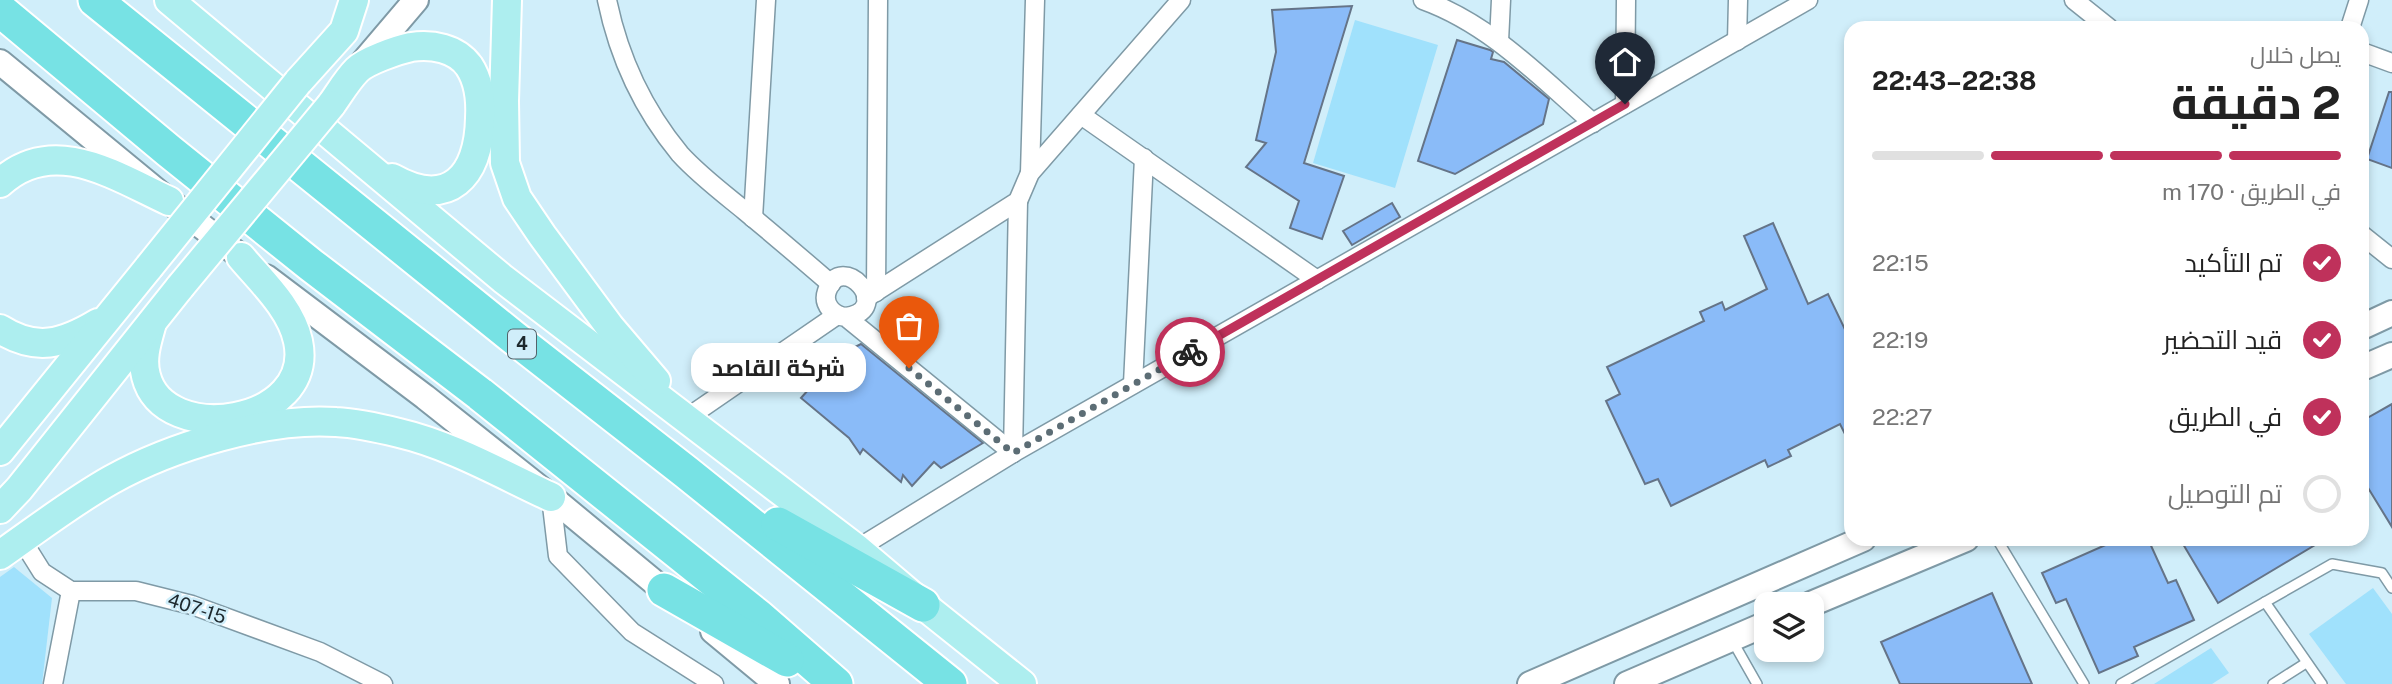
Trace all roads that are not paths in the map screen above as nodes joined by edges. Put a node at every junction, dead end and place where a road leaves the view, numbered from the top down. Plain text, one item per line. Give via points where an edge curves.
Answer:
1 (95, 0) edge
2 (169, 0) edge
3 (198, 0) edge
4 (354, 0) edge
5 (369, 0) edge
6 (416, 0) edge
7 (507, 0) edge
8 (607, 0) edge
9 (766, 0) edge
10 (878, 0) edge
11 (1035, 0) edge
12 (1181, 0) edge
13 (1423, 0) edge
14 (1501, 0) edge
15 (1626, 0) edge
16 (1738, 0) edge
17 (1808, 0) edge
18 (2074, 0) edge
19 (2359, 0) edge
20 (0, 10) edge
21 (2100, 21) edge
22 (2352, 21) edge
23 (344, 31) junction
24 (1499, 41) junction
25 (1737, 41) junction
26 (2369, 55) edge
27 (0, 62) edge
28 (2392, 63) edge
29 (358, 68) junction
30 (266, 82) junction
31 (1625, 104) junction
32 (1081, 115) junction
33 (1593, 123) junction
34 (355, 157) junction
35 (1143, 158) junction
36 (1030, 173) junction
37 (0, 183) edge
38 (169, 201) junction
39 (1017, 201) junction
40 (753, 218) junction
41 (2369, 239) edge
42 (2390, 255) edge
43 (241, 257) junction
44 (1317, 280) junction
45 (831, 284) junction
46 (871, 295) junction
47 (2392, 313) edge
48 (842, 316) junction
49 (109, 317) junction
50 (152, 323) junction
51 (2369, 324) edge
52 (0, 329) edge
53 (2392, 355) edge
54 (2369, 365) edge
55 (1133, 384) junction
56 (687, 418) junction
57 (0, 452) edge
58 (1013, 453) junction
59 (686, 472) junction
60 (551, 497) junction
61 (0, 509) edge
62 (1847, 546) edge
63 (1949, 546) edge
64 (2001, 546) edge
65 (11, 547) edge
66 (857, 549) junction
67 (2392, 588) edge
68 (664, 590) junction
69 (71, 591) junction
70 (1824, 599) edge
71 (2265, 602) junction
72 (923, 605) junction
73 (1754, 629) edge
74 (1731, 638) junction
75 (2306, 663) junction
76 (53, 684) edge
77 (383, 684) edge
78 (714, 684) edge
79 (777, 684) edge
80 (828, 684) edge
81 (836, 684) edge
82 (950, 684) edge
83 (1022, 684) edge
84 (1530, 684) edge
85 (1627, 684) edge
86 (1757, 684) edge
87 (2084, 684) edge
88 (2121, 684) edge
89 (2273, 684) edge
90 (2322, 684) edge

1 - 59 highway, 4
2 - 30 main road
3 - 30 main road via 209,23
4 - 23 main road
5 - 23 main road
6 - 29 main road
7 - 56 main road via 505,163 517,198 610,327
8 - 40 street via 614,36 630,76 655,120 693,167
9 - 40 street
10 - 46 street
11 - 36 street
12 - 32 street
13 - 24 street
14 - 24 street
15 - 31 street
16 - 25 street
17 - 25 street
18 - 21 street
19 - 22 street
20 - 81 highway via 311,265 759,617
23 - 49 main road, bridge
24 - 33 street
25 - 31 street
26 - 28 street
27 - 38 main road
29 - 34 main road via 404,48 446,49 469,66 479,94 480,123 472,165 445,188 408,187
29 - 50 main road, bridge
30 - 34 main road
31 - 33 street
32 - 35 street
32 - 36 street
33 - 44 street
34 - 56 main road via 503,279
35 - 44 street
35 - 55 street
36 - 39 street
37 - 38 main road via 32,163 58,158 82,163
38 - 43 main road
39 - 46 street
39 - 58 street
40 - 45 street
41 - 42 street
43 - 50 main road via 276,299 295,331 298,367 289,390 279,398 259,409 217,419 165,406 145,375
43 - 60 main road
44 - 55 street
45 - 46 street via 842,277 855,279
45 - 48 street via 826,303
46 - 48 street via 859,313
47 - 51 main road
48 - 56 street
48 - 58 street
49 - 52 main road via 54,343 18,340
49 - 57 main road
50 - 61 main road
53 - 54 main road
55 - 58 street
56 - 66 main road
58 - 66 street
59 - 72 highway
59 - 82 highway, 4
60 - 65 main road via 478,462 400,433 337,422 304,422 239,433 162,456 107,482
60 - 68 main road
60 - 78 street via 558,556 632,632
62 - 84 main road
63 - 70 main road
64 - 87 lane
65 - 69 street
66 - 72 main road
67 - 71 lane via 2382,573 2332,564
68 - 79 main road
68 - 80 highway
69 - 76 street
69 - 77 street, 407-15 via 136,591 192,605 320,652
71 - 75 lane
71 - 88 lane
72 - 83 main road
73 - 74 main road
74 - 85 main road
74 - 86 lane
75 - 89 lane
75 - 90 lane

